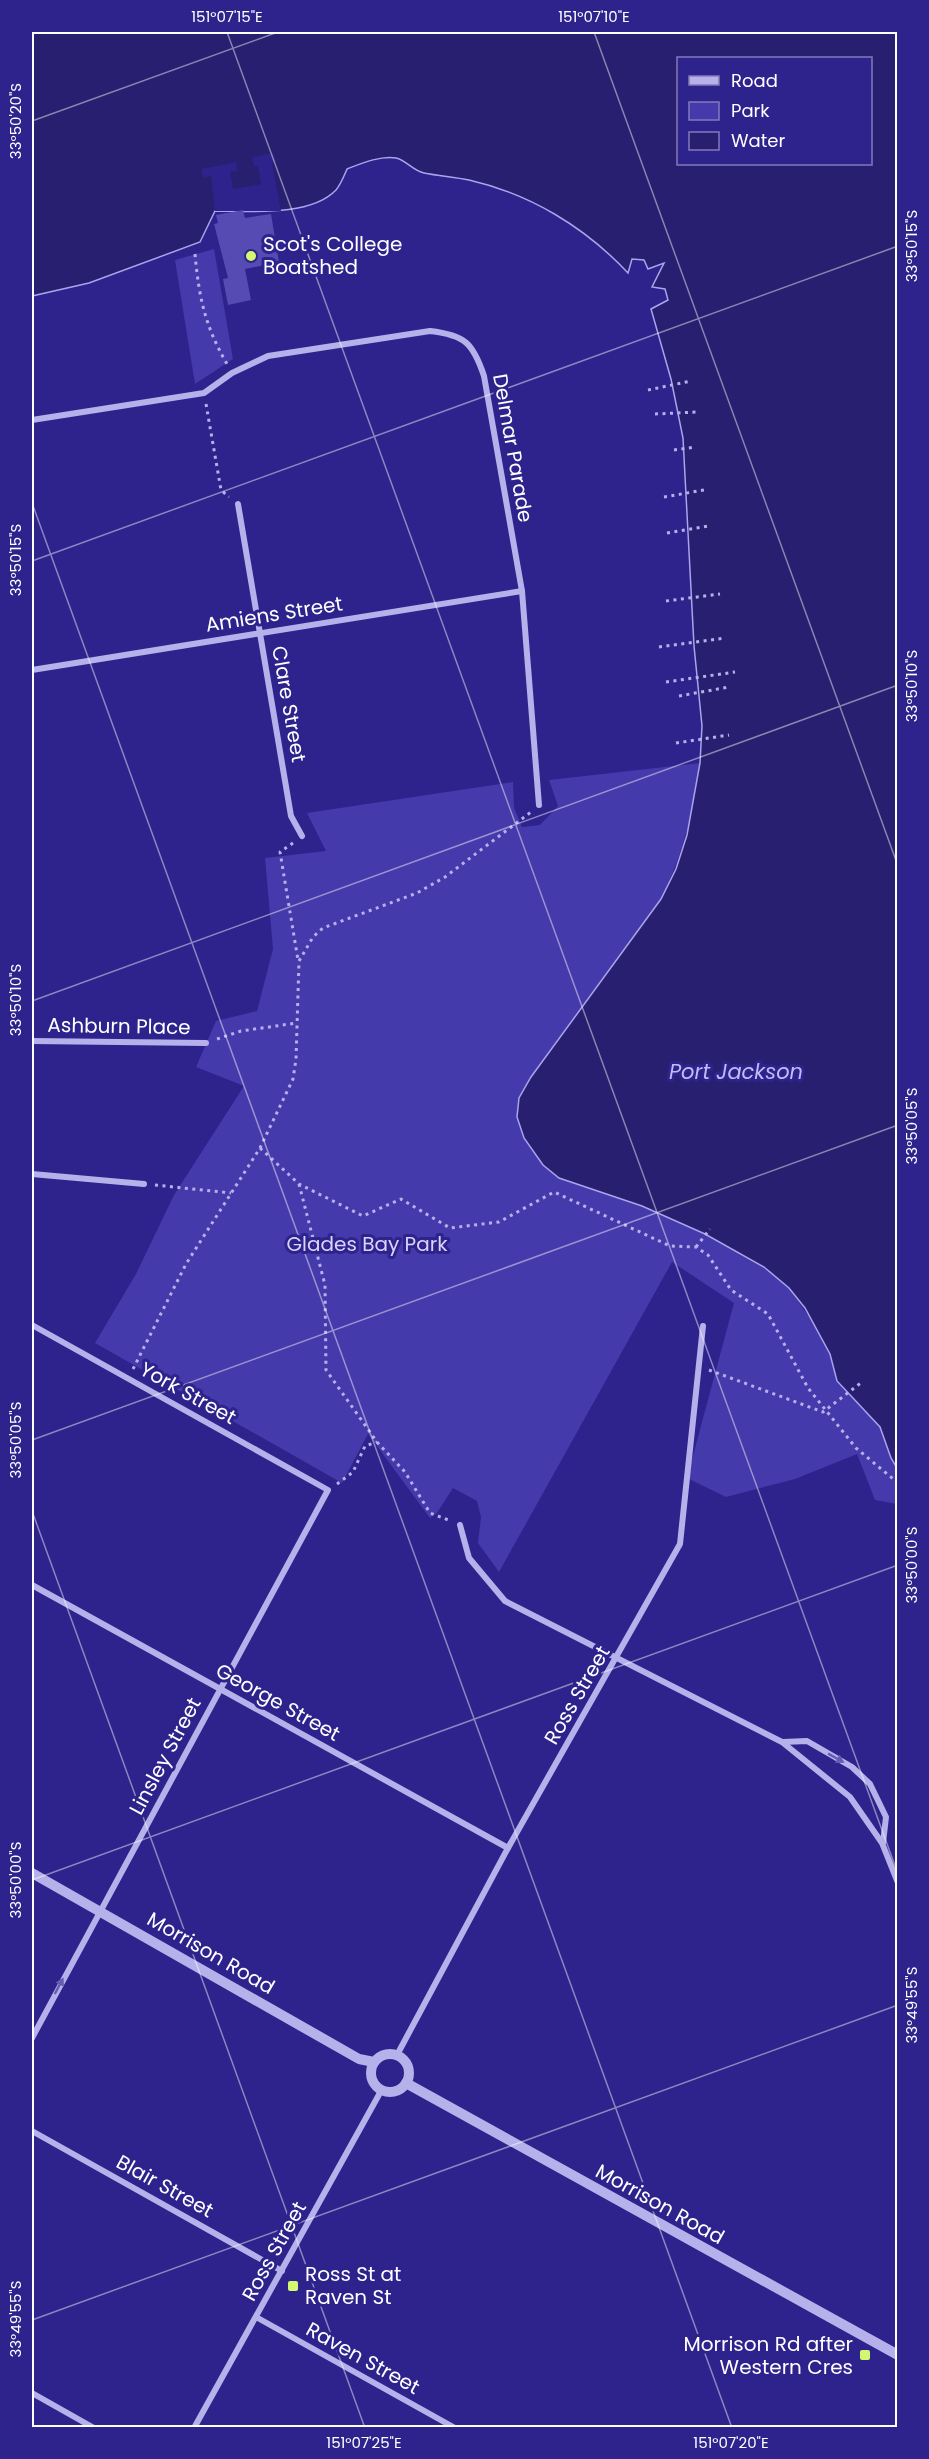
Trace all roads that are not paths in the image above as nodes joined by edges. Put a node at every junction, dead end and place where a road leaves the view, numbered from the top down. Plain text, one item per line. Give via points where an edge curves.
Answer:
1 (32, 420) edge
2 (238, 504) dead end
3 (522, 591) junction
4 (260, 633) junction
5 (32, 670) edge
6 (539, 805) road end
7 (302, 836) road end
8 (32, 1041) edge
9 (206, 1043) road end
10 (32, 1174) edge
11 (144, 1184) road end
12 (32, 1325) edge
13 (703, 1326) dead end
14 (328, 1490) joint
15 (460, 1525) road end
16 (32, 1585) edge
17 (617, 1659) junction
18 (221, 1689) junction
19 (782, 1742) junction
20 (882, 1843) junction
21 (508, 1848) junction
22 (32, 1873) edge
23 (897, 1882) edge
24 (100, 1911) junction
25 (32, 2038) edge
26 (397, 2055) junction
27 (374, 2062) junction
28 (406, 2083) junction
29 (381, 2091) junction
30 (32, 2131) edge
31 (282, 2271) junction
32 (256, 2317) junction
33 (897, 2355) edge
34 (32, 2394) edge
35 (94, 2427) edge
36 (194, 2427) edge
37 (455, 2427) edge

1 - 3 street, Delmar Parade via 204,393 232,373 268,356 430,331 452,334 466,341 477,354 484,376
2 - 4 street, Clare Street
3 - 4 street, Amiens Street
3 - 6 street, Delmar Parade
4 - 5 street, Amiens Street
4 - 7 street, Clare Street via 291,816
8 - 9 street, Ashburn Place
10 - 11 street
12 - 14 street, York Street
13 - 17 street, Ross Street via 680,1544
14 - 18 street, Linsley Street
15 - 17 street via 469,1558 505,1601
16 - 18 street, George Street
17 - 19 street
17 - 21 street, Ross Street
18 - 21 street, George Street
18 - 24 street, Linsley Street
19 - 20 street via 850,1797
19 -> 20 street via 807,1741 852,1767 870,1784 886,1817
20 - 23 street
21 - 26 street, Ross Street
22 - 24 street, Morrison Road
25 -> 24 street, Linsley Street
24 - 27 street, Morrison Road via 359,2059
26 - 27 street via 384,2054
26 - 28 street via 409,2068
27 - 29 street via 372,2080
28 - 29 street via 399,2090
28 - 33 street, Morrison Road
29 - 31 street, Ross Street
30 - 31 street, Blair Street
31 - 32 street, Ross Street
32 - 36 street, Ross Street
32 - 37 street, Raven Street
34 - 35 street

